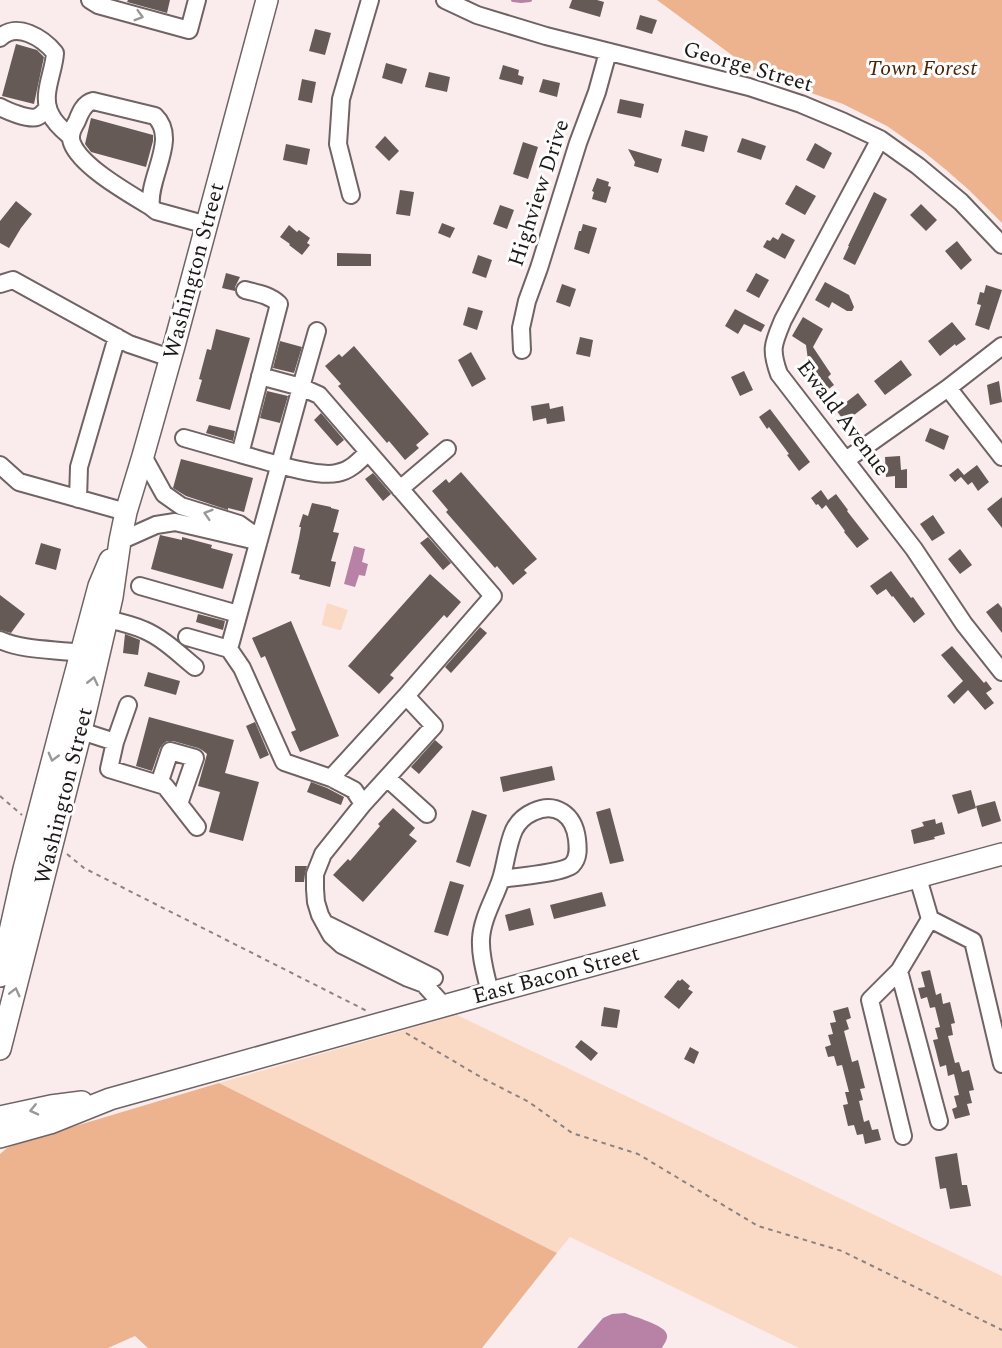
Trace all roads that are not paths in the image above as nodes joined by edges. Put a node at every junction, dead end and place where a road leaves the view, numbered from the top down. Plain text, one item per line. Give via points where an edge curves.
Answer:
1 (90, 0) edge
2 (197, 0) edge
3 (370, 0) edge
4 (445, 0) edge
5 (263, 1) edge
6 (0, 38) edge
7 (608, 52) junction
8 (0, 106) edge
9 (48, 107) junction
10 (71, 137) junction
11 (880, 139) junction
12 (351, 195) dead end
13 (151, 207) junction
14 (207, 225) junction
15 (1002, 245) edge
16 (0, 284) edge
17 (245, 290) dead end
18 (317, 331) dead end
19 (117, 338) junction
20 (1002, 346) edge
21 (522, 350) dead end
22 (170, 358) junction
23 (260, 376) junction
24 (301, 387) junction
25 (948, 388) junction
26 (184, 438) dead end
27 (447, 449) dead end
28 (368, 452) junction
29 (240, 454) junction
30 (143, 456) junction
31 (1002, 457) edge
32 (846, 460) junction
33 (280, 464) junction
34 (0, 465) edge
35 (400, 489) junction
36 (78, 499) junction
37 (126, 512) junction
38 (259, 540) junction
39 (120, 541) junction
40 (140, 586) dead end
41 (238, 614) junction
42 (107, 619) junction
43 (187, 637) dead end
44 (0, 640) edge
45 (229, 649) junction
46 (81, 653) junction
47 (195, 667) dead end
48 (1002, 672) edge
49 (406, 696) junction
50 (128, 705) dead end
51 (81, 731) junction
52 (115, 742) junction
53 (331, 778) junction
54 (387, 778) junction
55 (159, 784) junction
56 (179, 804) junction
57 (363, 804) junction
58 (428, 814) dead end
59 (197, 827) dead end
60 (1002, 854) edge
61 (918, 878) junction
62 (501, 879) junction
63 (930, 919) junction
64 (900, 971) junction
65 (0, 976) edge
66 (490, 993) junction
67 (444, 1006) junction
68 (0, 1048) edge
69 (1002, 1064) edge
70 (110, 1099) junction
71 (0, 1117) edge
72 (939, 1121) dead end
73 (0, 1137) edge
74 (903, 1137) dead end

1 -> 2 street via 189,30
3 - 12 street via 341,99 338,144
4 - 7 street, George Street via 477,15
5 - 14 main road, Washington Street
6 - 9 street via 6,32 20,30 47,43 55,53
7 - 11 street, George Street via 749,87 801,104
7 - 21 street, Highview Drive via 527,301 521,328
8 - 9 street via 34,118
9 - 10 street via 50,115
10 - 13 street via 80,155 96,171
10 - 13 street via 89,101 155,116 163,125 165,138
11 - 15 street, George Street via 961,202
11 - 32 street, Ewald Avenue via 783,320 773,357 779,374
13 - 14 street
14 - 22 main road, Washington Street
16 - 19 street via 13,280
17 - 23 street via 279,304
18 - 24 street
19 - 22 street
19 - 36 street via 79,467
20 - 25 street
22 - 30 main road, Washington Street
23 - 24 street
23 - 29 street
24 - 28 street via 319,395
24 - 33 street
25 - 31 street
25 - 32 street
26 - 29 street
27 - 35 street
28 - 33 street via 354,466 326,475
28 - 35 street
29 - 33 street
30 - 37 main road, Washington Street
38 -> 30 street via 239,524 181,506 164,494
32 - 48 street, Ewald Avenue
33 - 38 street
34 - 36 street via 19,482
35 - 49 street via 493,596
36 - 37 street
37 - 39 main road, Washington Street
38 - 39 street via 175,522 156,525
38 - 41 street
39 - 42 main road, Washington Street
39 - 46 main road, Washington Street via 99,586
40 - 41 street
41 - 45 street
42 - 47 street via 147,631
51 -> 42 main road, Washington Street
43 - 45 street
44 - 46 street via 27,648
45 - 53 street via 242,668 284,762
46 -> 65 main road, Washington Street
49 - 53 street
49 - 54 street via 434,726
50 - 52 street
51 - 52 street
68 -> 51 main road, Washington Street
52 - 55 street via 110,769
53 - 57 street via 354,790
54 - 57 street
54 - 58 street
55 - 56 street
55 - 56 street via 170,751 195,758
56 - 59 street
57 - 67 street via 323,854 315,874 316,902 331,935 342,945 424,984
60 - 61 main road, East Bacon Street
61 - 63 street
61 - 66 main road, East Bacon Street
62 - 62 street via 514,829 524,816 541,808 556,808 570,818 579,852 572,865 558,871
62 - 66 street via 481,937
63 - 64 street
63 - 69 street via 973,941
64 - 72 street
64 - 74 street via 870,1000
66 - 67 main road, East Bacon Street
67 - 70 main road, East Bacon Street
70 -> 71 main road, East Bacon Street
70 - 73 main road, East Bacon Street via 50,1123

